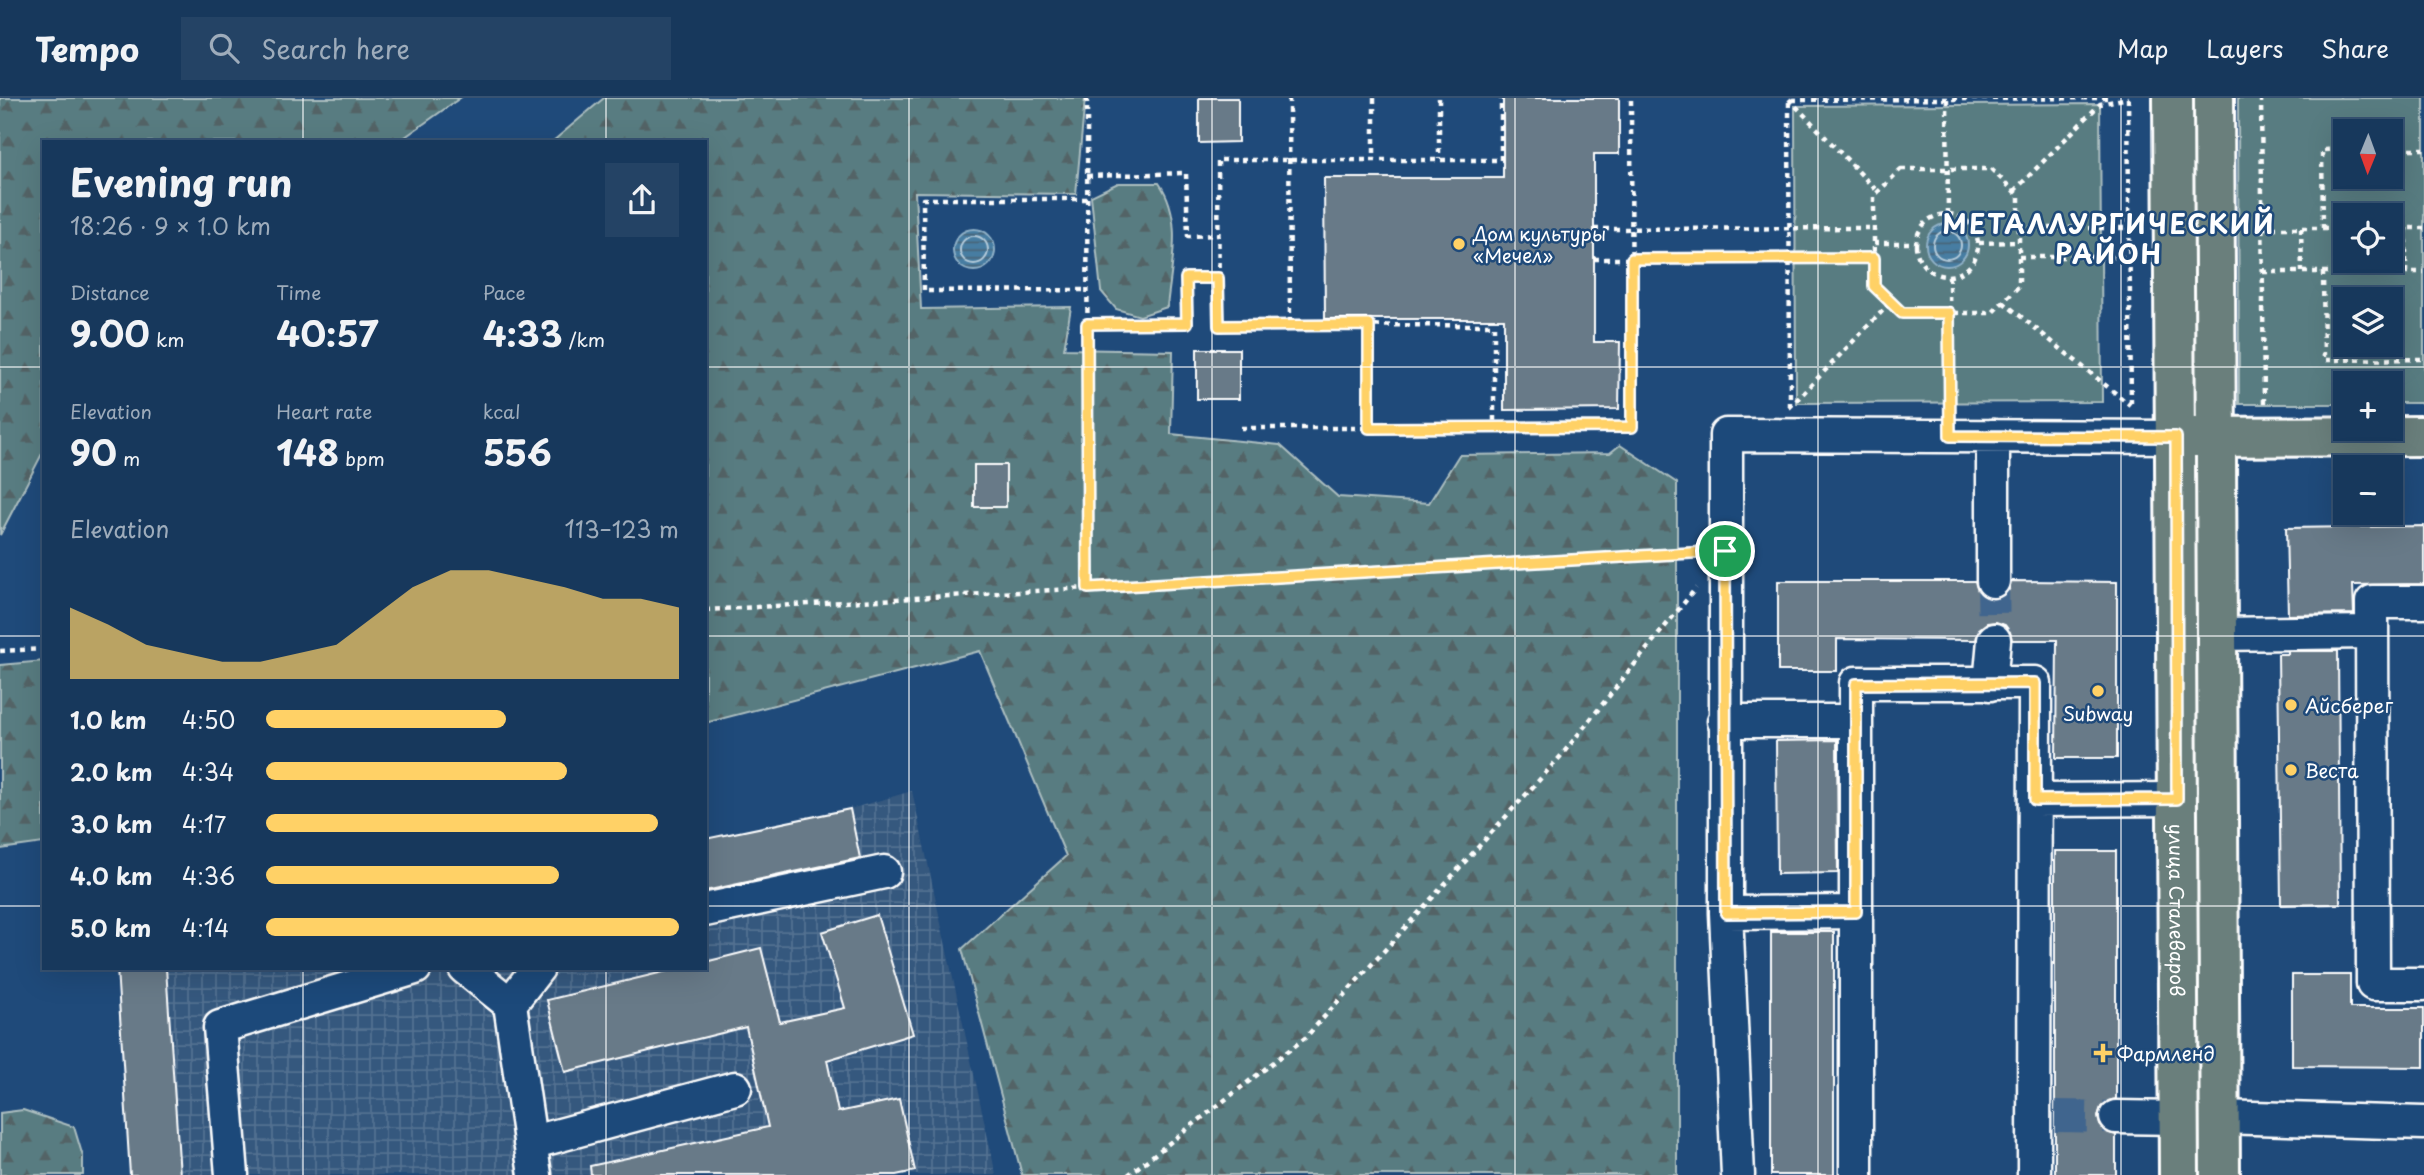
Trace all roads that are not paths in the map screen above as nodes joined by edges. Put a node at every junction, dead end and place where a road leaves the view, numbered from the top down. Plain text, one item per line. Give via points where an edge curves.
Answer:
1 (2173, 98) edge
2 (2214, 98) edge
3 (1993, 436) junction
4 (2424, 436) edge
5 (2176, 437) junction
6 (2216, 437) junction
7 (1993, 581) tunnel mouth
8 (2424, 601) edge
9 (2372, 632) junction
10 (2217, 634) junction
11 (1994, 640) tunnel mouth
12 (1990, 684) junction
13 (1724, 721) junction
14 (1856, 721) junction
15 (2177, 799) junction
16 (2035, 800) junction
17 (884, 872) dead end
18 (707, 910) edge
19 (1856, 912) junction
20 (1726, 913) junction
21 (408, 970) edge
22 (468, 970) edge
23 (536, 970) edge
24 (2424, 984) edge
25 (510, 1004) junction
26 (735, 1088) dead end
27 (2116, 1117) tunnel mouth
28 (2219, 1117) junction
29 (2178, 1118) junction
30 (2424, 1123) edge
31 (530, 1143) junction
32 (232, 1175) edge
33 (535, 1175) edge
34 (1738, 1175) edge
35 (1856, 1175) edge
36 (2034, 1175) edge
37 (2179, 1175) edge
38 (2220, 1175) edge

1 - 5 main road, улица Сталеваров
2 - 6 main road
3 - 5 street
3 - 7 street
3 - 13 street via 1950,421 1726,435
4 - 6 main road
5 - 6 main road
5 - 15 main road, улица Сталеваров
6 - 10 main road
8 - 9 street via 2372,602
9 - 10 street
9 - 24 street via 2373,984
10 - 28 main road
11 - 12 street
12 - 14 street via 1856,684
12 - 16 street via 2035,683
13 - 14 street
13 - 20 street
14 - 19 street
15 - 16 street
15 - 29 main road, улица Сталеваров
16 - 36 street via 2044,1116
17 - 18 street
19 - 20 street
19 - 35 street
20 - 34 street
21 - 32 street via 220,1027
22 - 25 street
23 - 25 street
25 - 31 street
26 - 31 street
27 - 29 street
28 - 30 street
28 - 38 main road
29 - 37 main road, улица Сталеваров
31 - 33 street

